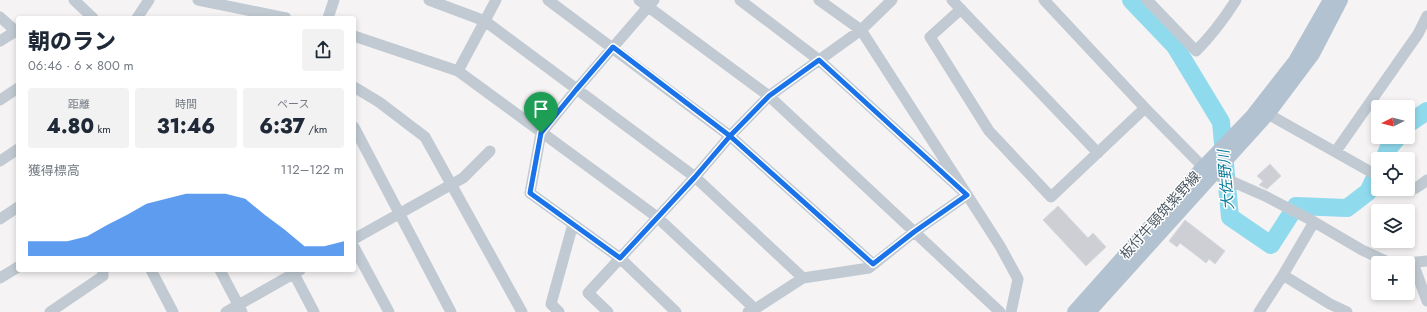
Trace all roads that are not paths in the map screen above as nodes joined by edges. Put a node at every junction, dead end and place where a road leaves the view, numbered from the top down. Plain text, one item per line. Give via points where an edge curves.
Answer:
1 (74, 0) edge
2 (150, 0) edge
3 (198, 0) edge
4 (334, 0) edge
5 (429, 0) edge
6 (496, 0) edge
7 (548, 0) edge
8 (638, 0) edge
9 (740, 0) edge
10 (820, 0) edge
11 (892, 0) edge
12 (952, 0) edge
13 (1044, 0) edge
14 (1147, 0) edge
15 (1236, 0) edge
16 (1330, 0) edge
17 (1341, 0) edge
18 (652, 4) edge
19 (961, 9) junction
20 (92, 16) edge
21 (138, 16) edge
22 (276, 16) edge
23 (329, 16) edge
24 (1427, 16) edge
25 (0, 17) edge
26 (485, 22) junction
27 (861, 30) junction
28 (16, 31) edge
29 (16, 33) edge
30 (1423, 36) edge
31 (356, 37) edge
32 (0, 42) edge
33 (613, 47) junction
34 (819, 60) junction
35 (458, 71) junction
36 (356, 88) edge
37 (16, 89) edge
38 (576, 90) junction
39 (769, 96) junction
40 (0, 100) edge
41 (1145, 108) junction
42 (1268, 114) junction
43 (356, 130) edge
44 (541, 133) junction
45 (730, 136) junction
46 (16, 151) edge
47 (490, 151) dead end
48 (1336, 151) junction
49 (1098, 153) junction
50 (0, 161) edge
51 (1209, 171) junction
52 (1371, 172) edge
53 (695, 177) junction
54 (1427, 180) edge
55 (452, 184) junction
56 (1415, 188) edge
57 (967, 195) junction
58 (16, 208) edge
59 (400, 214) junction
60 (657, 217) junction
61 (0, 219) edge
62 (1311, 220) junction
63 (573, 224) junction
64 (914, 232) junction
65 (356, 238) edge
66 (356, 251) edge
67 (1375, 256) edge
68 (620, 258) junction
69 (1427, 262) edge
70 (1415, 263) edge
71 (873, 264) junction
72 (16, 268) edge
73 (103, 272) edge
74 (152, 272) edge
75 (221, 272) edge
76 (294, 272) edge
77 (295, 272) edge
78 (1415, 272) edge
79 (1284, 275) junction
80 (0, 278) edge
81 (803, 278) junction
82 (1427, 301) edge
83 (241, 308) edge
84 (1327, 308) edge
85 (751, 310) edge
86 (50, 312) edge
87 (173, 312) edge
88 (226, 312) edge
89 (314, 312) edge
90 (389, 312) edge
91 (451, 312) edge
92 (522, 312) edge
93 (559, 312) edge
94 (608, 312) edge
95 (676, 312) edge
96 (1000, 312) edge
97 (1011, 312) edge
98 (1074, 312) edge
99 (1089, 312) edge
100 (1259, 312) edge
101 (1347, 312) edge

1 - 20 street
2 - 21 street
3 - 22 street
4 - 23 street
5 - 26 street
6 - 26 street
7 - 33 street
8 - 18 street
9 - 34 street
10 - 27 street
11 - 27 street
12 - 19 street
13 - 41 street
14 - 15 street via 1196,51 1212,35
16 - 51 main road, 板付牛頸筑紫野線 via 1290,67
17 - 42 main road, 板付牛頸筑紫野線 via 1313,54
18 - 33 street
18 - 39 street
19 - 49 street
19 - 49 street via 930,37 989,131 1051,197
24 - 30 street
25 - 28 street
26 - 35 street
26 - 38 street
27 - 34 street
27 - 57 street
29 - 32 street
30 - 48 street
31 - 35 street
33 - 38 street
33 - 45 street
34 - 39 street
34 - 57 street
35 - 44 street
36 - 55 street via 379,102 425,137
37 - 40 street
38 - 44 street
38 - 53 street
39 - 45 street
39 - 64 street
41 - 49 street
41 - 51 street
42 - 48 street
42 - 51 main road, 板付牛頸筑紫野線
43 - 59 street
44 - 60 street
44 - 63 street via 530,193
45 - 53 street
45 - 71 street
46 - 50 street
47 - 55 street via 463,178
48 - 52 street
51 - 62 street
51 - 98 main road, 板付牛頸筑紫野線
51 - 99 main road, 板付牛頸筑紫野線
53 - 60 street
53 - 81 street
54 - 56 street
55 - 59 street
55 - 92 street
57 - 64 street
57 - 97 street via 1018,279
58 - 61 street
59 - 65 street
59 - 91 street
60 - 68 street
60 - 85 street
62 - 67 street
62 - 79 street
63 - 68 street
63 - 93 street via 551,304
64 - 71 street
64 - 96 street
66 - 90 street
68 - 94 street via 588,293
68 - 95 street
69 - 70 street
71 - 81 street via 869,268
72 - 80 street
73 - 86 street via 103,276
74 - 87 street
75 - 83 street
76 - 83 street
77 - 89 street
78 - 82 street
79 - 84 street
79 - 100 street
81 - 85 street
83 - 88 street
84 - 101 street

